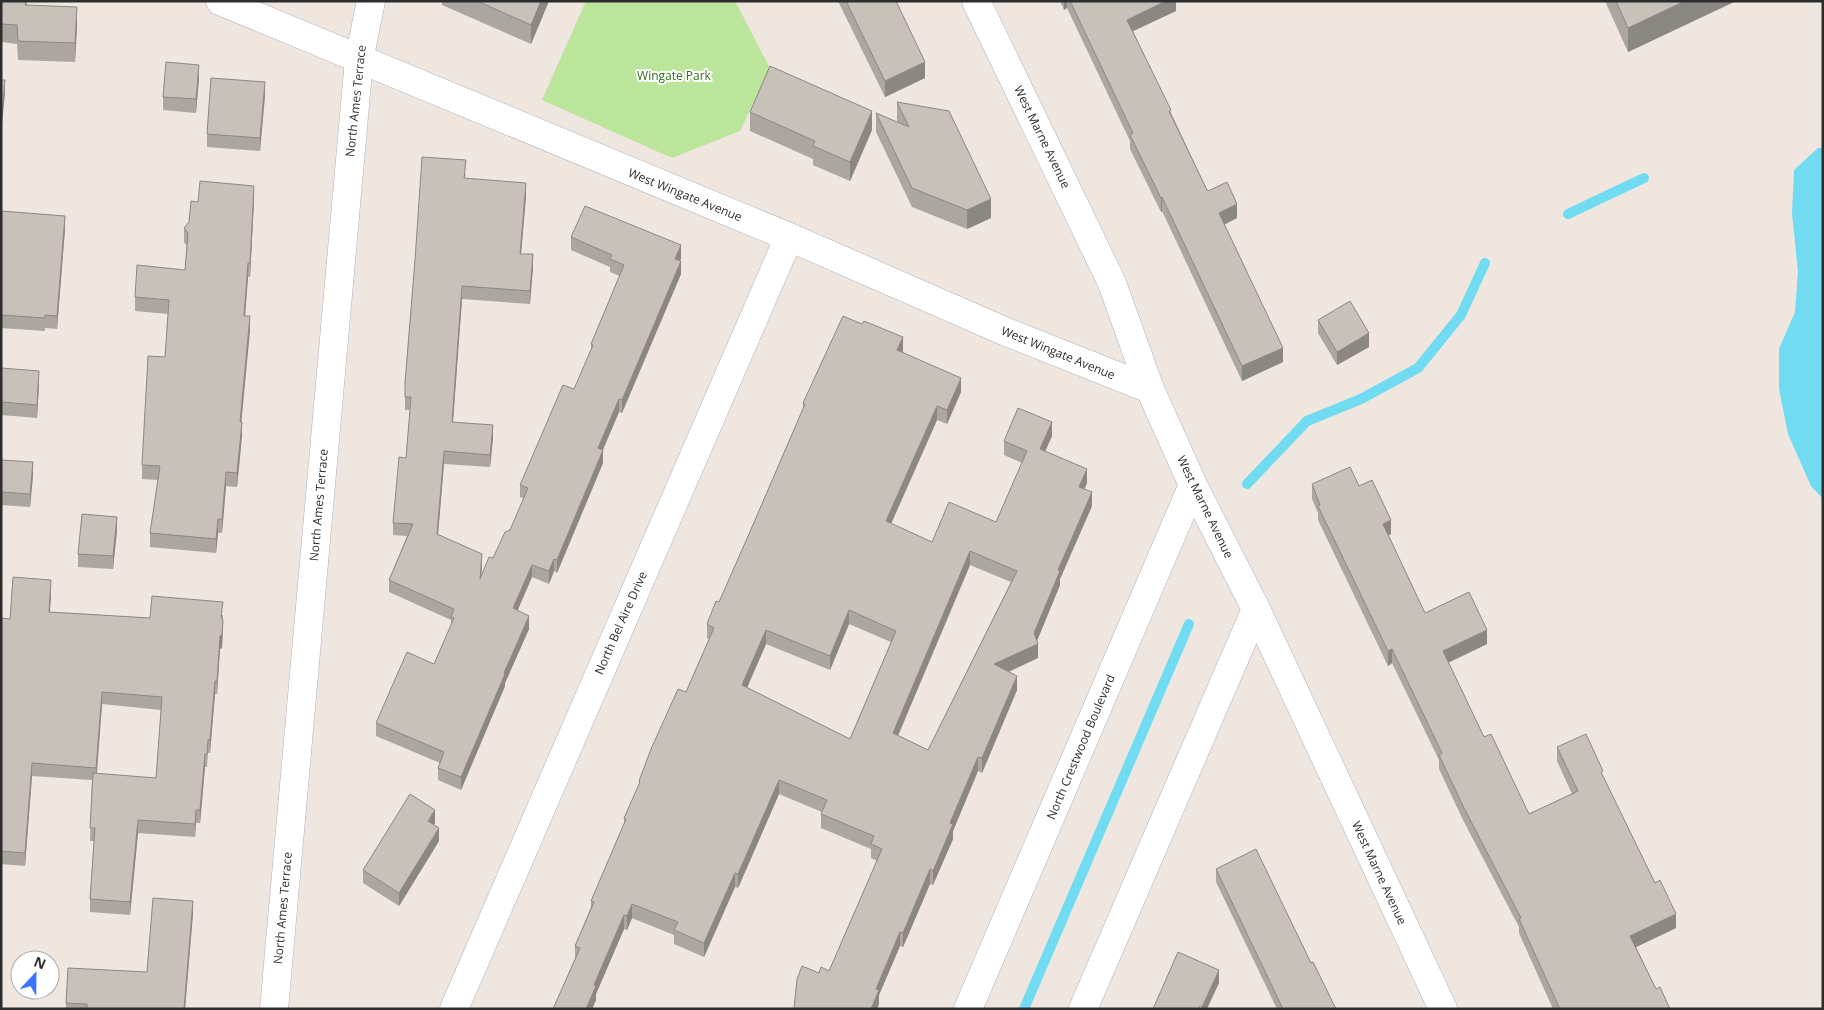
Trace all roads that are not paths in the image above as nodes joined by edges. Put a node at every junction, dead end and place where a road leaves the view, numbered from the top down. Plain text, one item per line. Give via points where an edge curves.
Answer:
1 (220, 1) edge
2 (371, 1) edge
3 (976, 1) edge
4 (359, 60) junction
5 (789, 237) junction
6 (1150, 389) junction
7 (1193, 485) junction
8 (1256, 609) junction
9 (274, 1009) edge
10 (454, 1009) edge
11 (968, 1009) edge
12 (1083, 1009) edge
13 (1443, 1009) edge

1 - 4 street, West Wingate Avenue
2 - 4 street, North Ames Terrace
3 - 6 street, West Marne Avenue via 1112,283
4 - 5 street, West Wingate Avenue
4 - 9 street, North Ames Terrace
5 - 6 street, West Wingate Avenue via 1004,331
5 - 10 street, North Bel Aire Drive
6 - 7 street, West Marne Avenue
7 - 8 street, West Marne Avenue
7 - 11 street, North Crestwood Boulevard
8 - 12 street
8 - 13 street, West Marne Avenue

